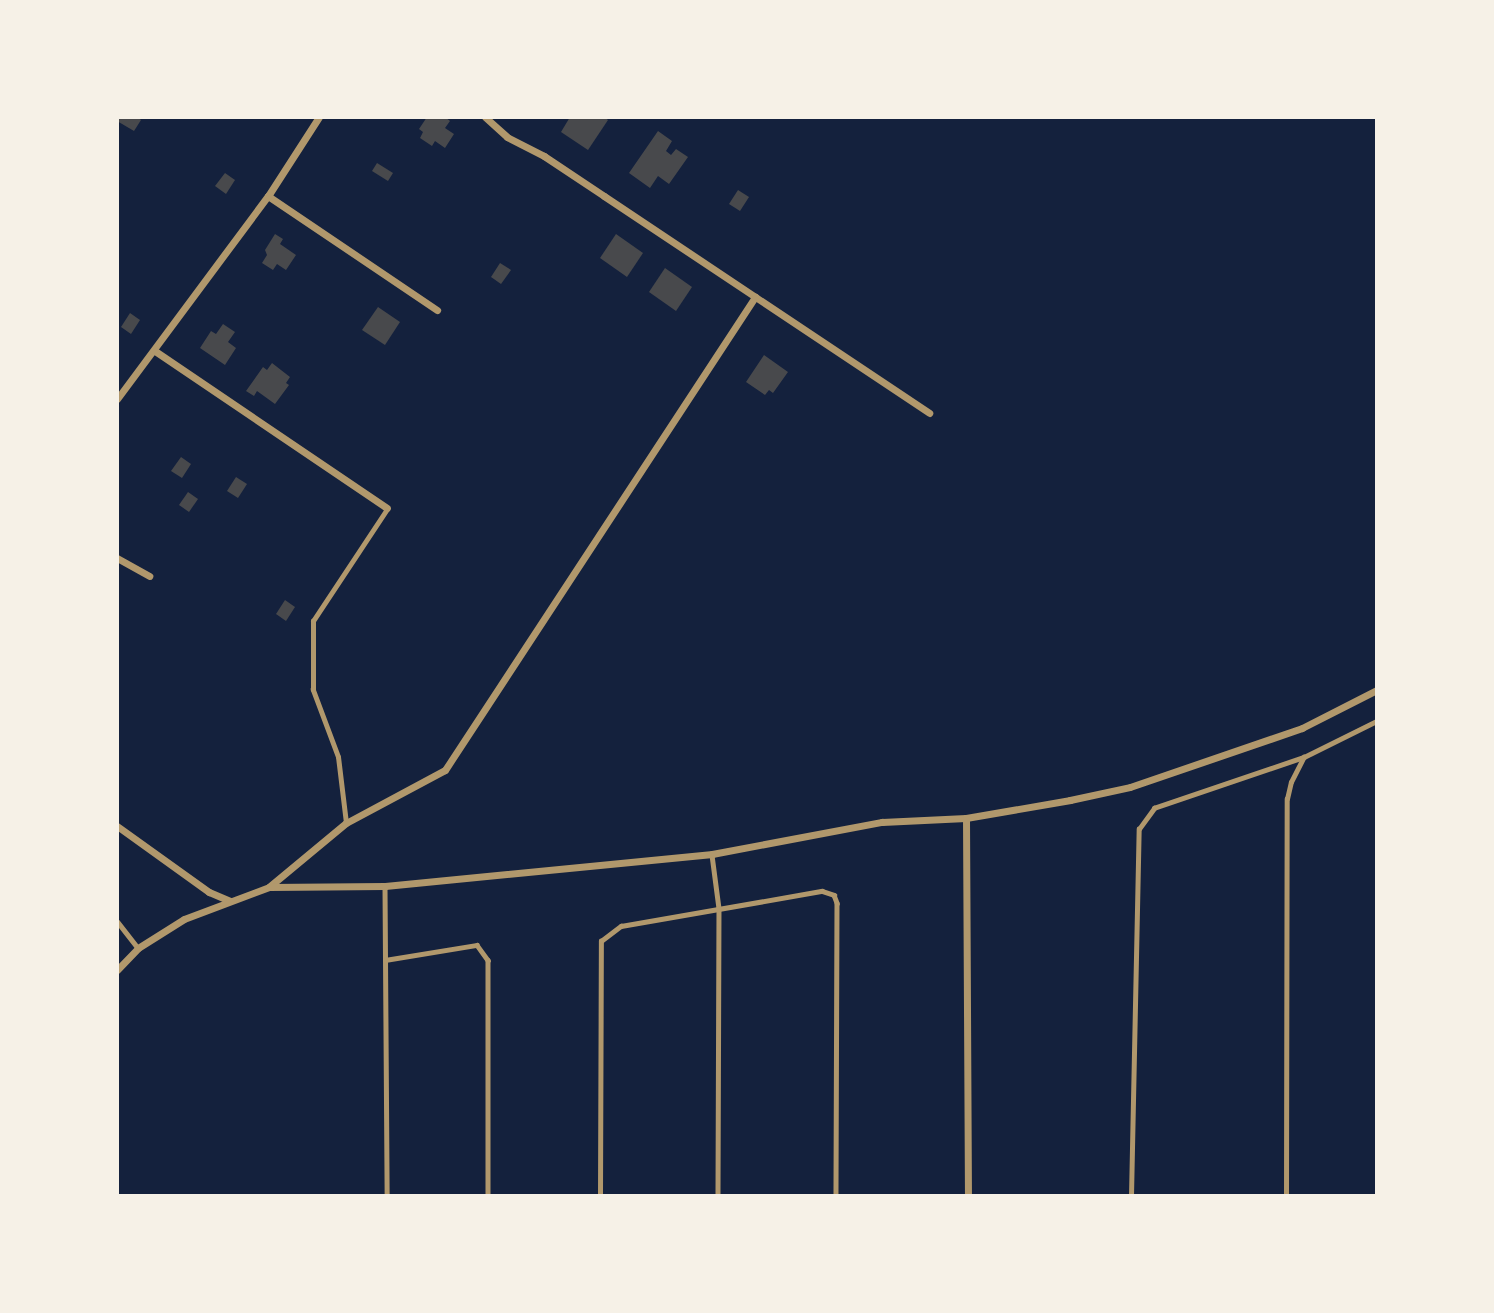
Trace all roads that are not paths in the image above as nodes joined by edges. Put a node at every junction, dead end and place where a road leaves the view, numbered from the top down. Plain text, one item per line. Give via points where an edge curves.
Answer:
1 (318, 117) edge
2 (485, 117) edge
3 (268, 196) junction
4 (755, 297) junction
5 (437, 310) dead end
6 (155, 351) junction
7 (117, 399) edge
8 (929, 413) dead end
9 (387, 508) joint
10 (117, 558) edge
11 (149, 576) dead end
12 (1377, 690) edge
13 (1377, 721) edge
14 (1304, 757) junction
15 (966, 818) junction
16 (346, 823) junction
17 (117, 826) edge
18 (712, 854) junction
19 (385, 886) junction
20 (270, 887) junction
21 (230, 901) junction
22 (719, 908) junction
23 (117, 921) edge
24 (138, 948) junction
25 (385, 960) junction
26 (117, 970) edge
27 (387, 1196) edge
28 (488, 1196) edge
29 (600, 1196) edge
30 (718, 1196) edge
31 (836, 1196) edge
32 (968, 1196) edge
33 (1131, 1196) edge
34 (1286, 1196) edge

1 - 3 street
2 - 4 street via 507,137 544,156
3 - 5 street
3 - 6 street
4 - 8 street
4 - 16 street via 445,770
6 - 7 street
6 - 9 street
9 - 16 lane via 313,621 313,690 338,757
10 - 11 street
12 - 15 street via 1302,728 1130,787
13 - 14 lane
14 - 33 lane via 1154,808 1139,829
14 - 34 lane via 1287,799
15 - 18 street via 882,822
15 - 32 street
16 - 20 street
17 - 21 street via 209,892
18 - 19 street
18 - 22 lane
19 - 20 street
19 - 25 lane
20 - 21 street
21 - 24 street via 184,919
22 - 29 lane via 621,926 601,942
22 - 30 lane
22 - 31 lane via 802,893 834,895
23 - 24 lane
24 - 26 street
25 - 27 lane
25 - 28 lane via 477,945 488,960

